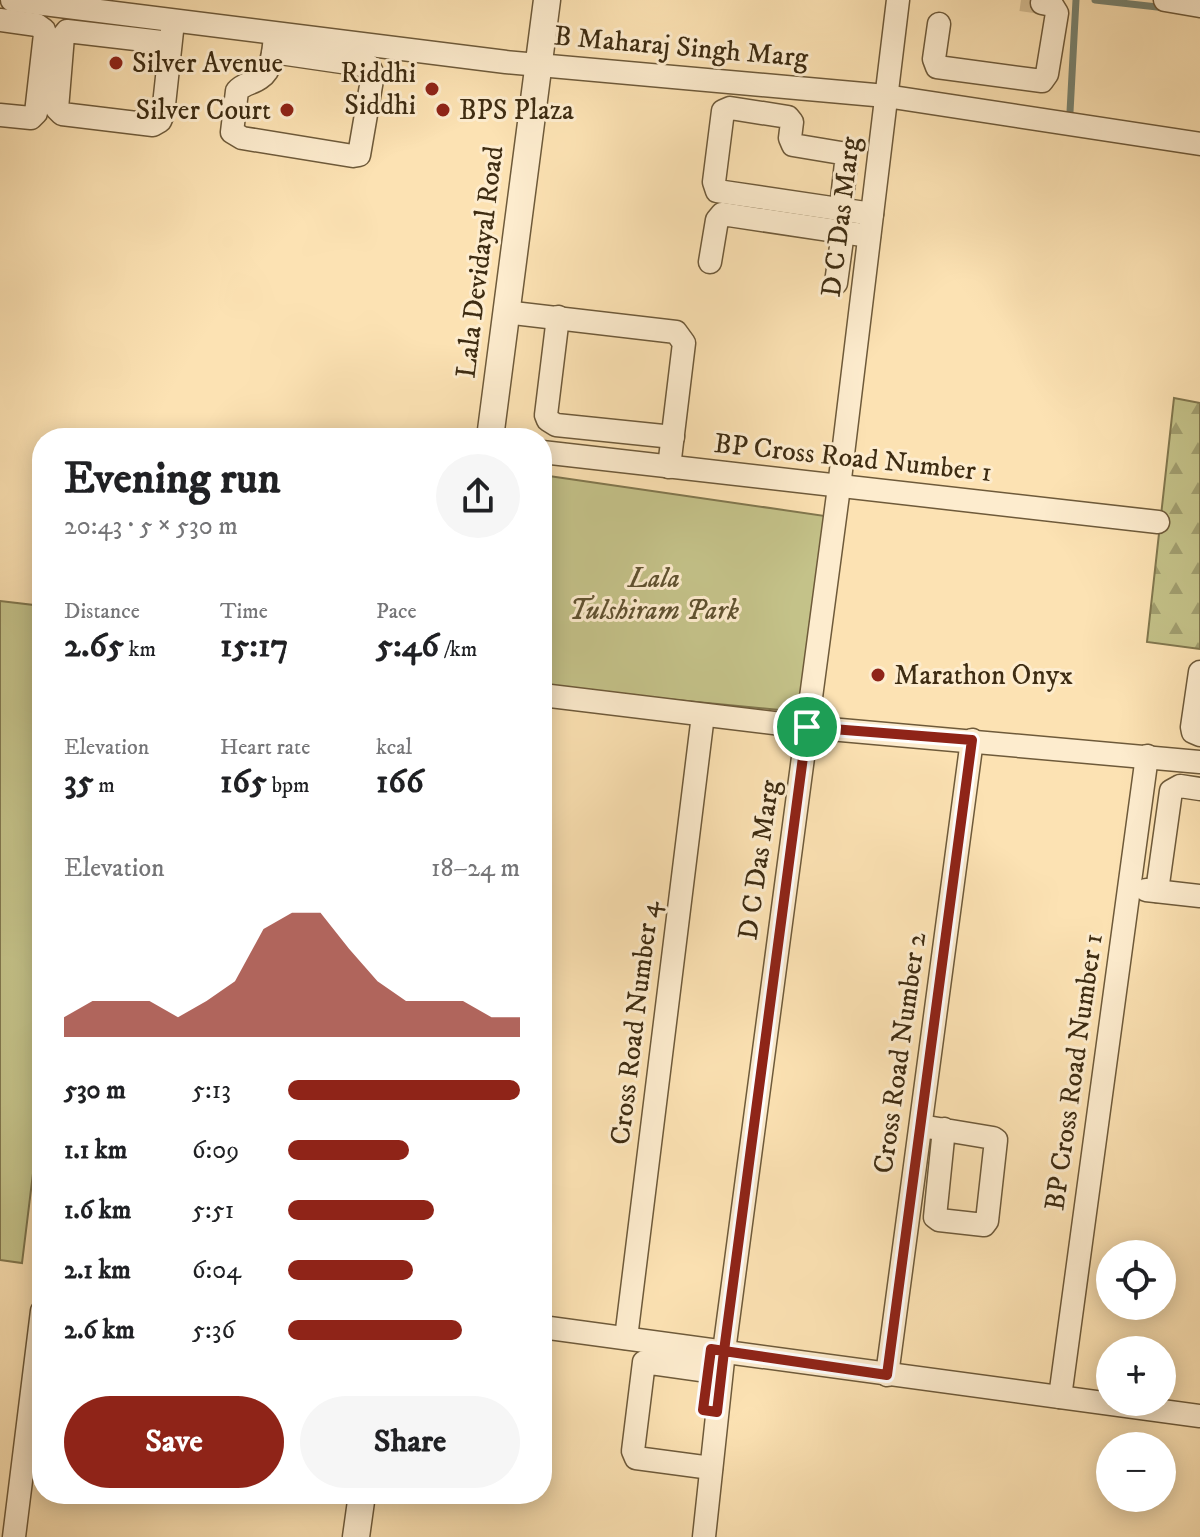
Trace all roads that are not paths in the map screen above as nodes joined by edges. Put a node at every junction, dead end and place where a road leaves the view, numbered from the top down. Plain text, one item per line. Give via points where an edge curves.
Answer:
1 (13, 0) edge
2 (547, 0) edge
3 (898, 0) edge
4 (1165, 0) edge
5 (1042, 3) dead end
6 (63, 4) edge
7 (1200, 6) edge
8 (0, 20) edge
9 (939, 24) dead end
10 (172, 32) junction
11 (274, 43) junction
12 (341, 51) junction
13 (538, 64) junction
14 (985, 75) junction
15 (886, 96) junction
16 (980, 111) junction
17 (0, 115) edge
18 (1200, 144) edge
19 (841, 208) junction
20 (872, 214) junction
21 (843, 232) junction
22 (869, 236) junction
23 (710, 262) dead end
24 (836, 283) dead end
25 (505, 312) junction
26 (558, 317) junction
27 (491, 428) edge
28 (673, 437) junction
29 (552, 453) edge
30 (669, 467) junction
31 (839, 487) junction
32 (1158, 522) dead end
33 (1200, 672) edge
34 (552, 696) edge
35 (703, 715) junction
36 (807, 727) junction
37 (1200, 735) edge
38 (972, 740) junction
39 (1147, 756) junction
40 (1200, 762) edge
41 (1200, 789) edge
42 (1129, 888) junction
43 (1157, 891) junction
44 (1200, 896) edge
45 (921, 1126) junction
46 (944, 1129) junction
47 (552, 1328) edge
48 (626, 1338) junction
49 (668, 1354) junction
50 (714, 1357) junction
51 (887, 1375) junction
52 (32, 1392) edge
53 (1060, 1397) junction
54 (1200, 1416) edge
55 (704, 1467) junction
56 (361, 1504) edge
57 (14, 1537) edge
58 (356, 1537) edge
59 (704, 1537) edge

1 - 6 street, B Maharaj Singh Marg
2 - 13 street, Lala Devidayal Road
3 - 15 street, D C Das Marg
4 - 7 street
5 - 14 street via 1057,13 1045,79
6 - 10 street, B Maharaj Singh Marg
8 - 17 street via 37,25 45,34 35,116
9 - 14 street via 937,67
10 - 10 street via 160,121 153,125 62,114 57,109 67,31
10 - 11 street, B Maharaj Singh Marg
11 - 12 street, B Maharaj Singh Marg
11 - 12 street via 267,71 237,91 232,132 353,156 362,151 373,74
12 - 13 street, B Maharaj Singh Marg
13 - 15 street, B Maharaj Singh Marg
13 - 25 street, Lala Devidayal Road
14 - 16 street
15 - 16 street, B Maharaj Singh Marg
15 - 20 street, D C Das Marg
16 - 18 street, B Maharaj Singh Marg
19 - 19 street via 717,191 723,111 788,117 793,145 847,154
19 - 20 street
20 - 22 street, D C Das Marg
21 - 22 street
21 - 23 street via 722,214
21 - 24 street
22 - 31 street, D C Das Marg
25 - 26 street
25 - 27 street, Lala Devidayal Road
26 - 28 street via 681,336
26 - 28 street via 548,420
28 - 30 street
29 - 30 street, BP Cross Road Number 1
30 - 31 street, BP Cross Road Number 1
31 - 32 street, BP Cross Road Number 1
31 - 36 street, D C Das Marg
33 - 37 street via 1192,727
34 - 35 street
35 - 36 street
35 - 48 street, Cross Road Number 4
36 - 38 street
36 - 50 street, D C Das Marg
38 - 39 street
38 - 45 street, Cross Road Number 2
39 - 40 street
39 - 42 street, BP Cross Road Number 1
41 - 43 street via 1180,786 1171,791
42 - 43 street
42 - 53 street, BP Cross Road Number 1
43 - 44 street
45 - 46 street
45 - 51 street, Cross Road Number 2
46 - 46 street via 996,1140 984,1225 935,1217
47 - 48 street
48 - 49 street
49 - 50 street
49 - 55 street via 641,1366 634,1455
50 - 51 street
50 - 55 street, D C Das Marg
51 - 53 street
52 - 57 street
53 - 54 street
55 - 59 street, D C Das Marg
56 - 58 street

